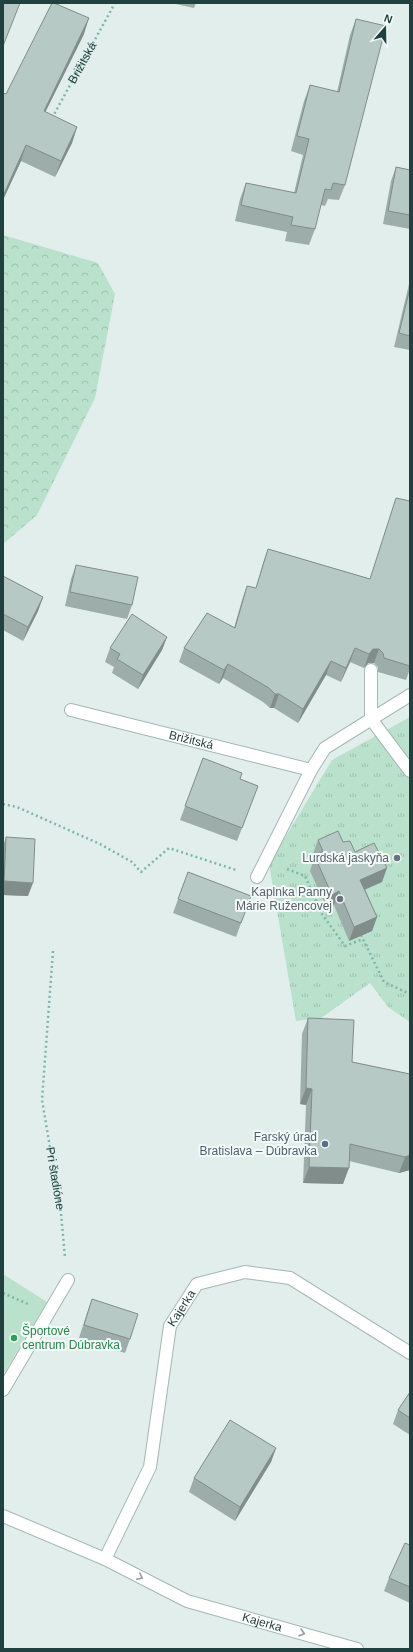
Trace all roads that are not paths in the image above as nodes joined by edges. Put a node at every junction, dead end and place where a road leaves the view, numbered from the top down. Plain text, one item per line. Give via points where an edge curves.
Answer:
1 (371, 670) dead end
2 (410, 695) edge
3 (71, 710) dead end
4 (371, 719) junction
5 (311, 770) junction
6 (410, 771) edge
7 (257, 877) road end
8 (68, 1280) road end
9 (410, 1353) edge
10 (3, 1390) edge
11 (3, 1516) edge
12 (105, 1559) junction
13 (357, 1649) edge

1 - 4 street
2 - 4 street
3 - 5 street, Brižitská
4 - 5 street via 325,748
4 - 6 street
5 - 7 street
8 - 10 street
9 - 12 street, Kajerka via 290,1278 245,1272 197,1284 170,1326 150,1466
11 - 12 street, Kajerka
12 -> 13 street, Kajerka via 188,1601

